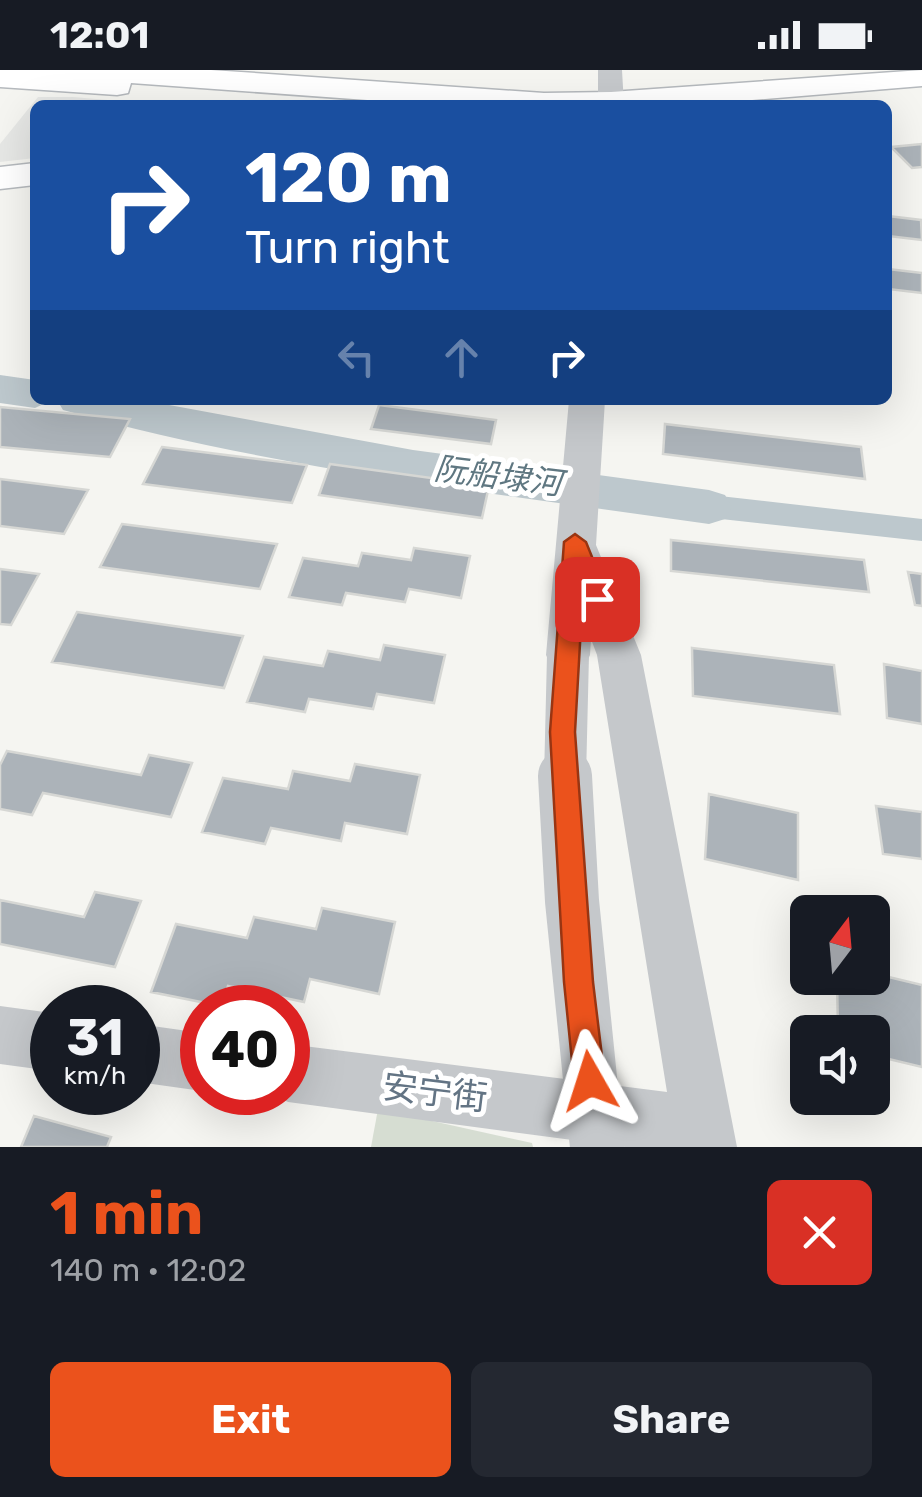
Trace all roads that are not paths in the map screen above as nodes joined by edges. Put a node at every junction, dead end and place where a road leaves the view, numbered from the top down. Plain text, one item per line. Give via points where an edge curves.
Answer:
1 (78, 70) edge
2 (610, 70) edge
3 (922, 77) edge
4 (0, 78) edge
5 (325, 90) edge
6 (922, 94) edge
7 (359, 100) edge
8 (493, 100) edge
9 (611, 100) edge
10 (657, 100) edge
11 (873, 100) edge
12 (30, 175) edge
13 (0, 178) edge
14 (586, 412) edge
15 (575, 542) junction
16 (0, 1035) edge
17 (30, 1039) edge
18 (310, 1078) edge
19 (570, 1134) edge
20 (704, 1137) edge

1 - 5 main road
2 - 9 street
3 - 10 main road
4 - 5 main road
5 - 7 main road
5 - 8 main road
6 - 11 main road
12 - 13 main road
14 - 15 street
15 - 19 street, bridge via 562,732 578,982
15 - 20 street via 620,655
16 - 17 street
18 - 19 street, 安宁街
19 - 20 street, 安宁街

